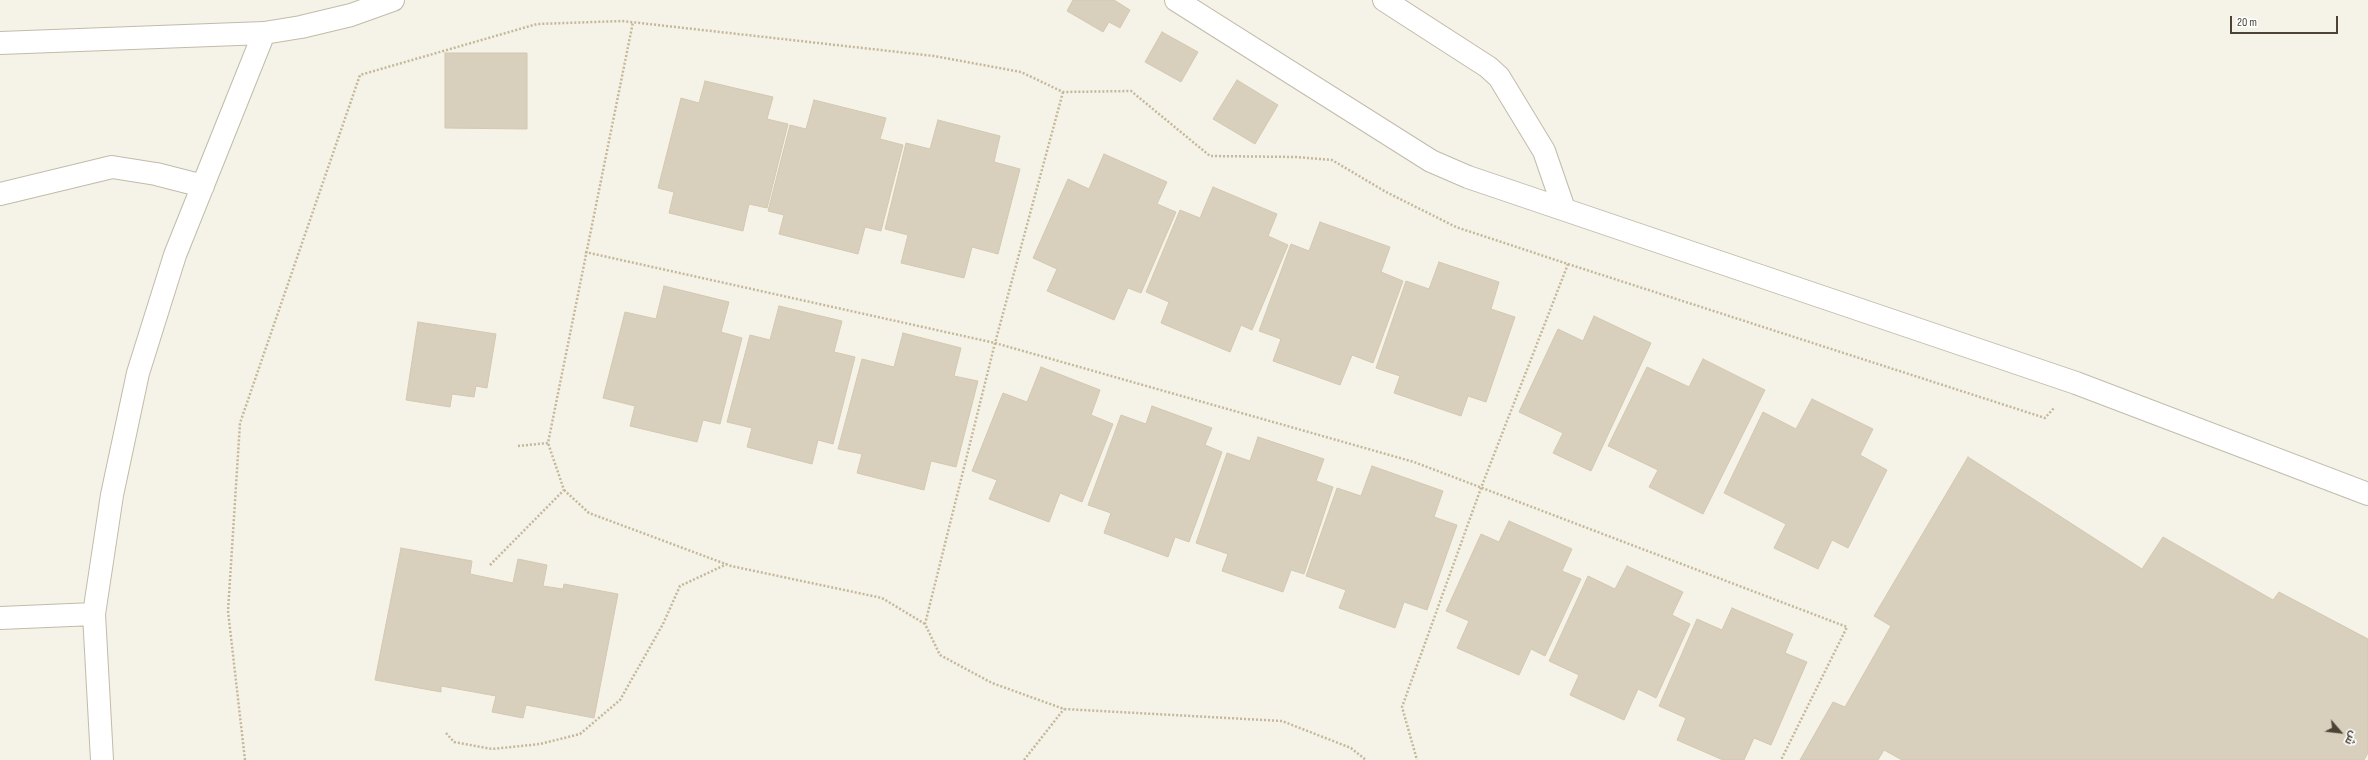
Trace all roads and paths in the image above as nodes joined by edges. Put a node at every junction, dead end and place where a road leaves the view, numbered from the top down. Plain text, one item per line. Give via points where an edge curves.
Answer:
1 (393, 0) edge
2 (1176, 0) edge
3 (1384, 0) edge
4 (633, 22) junction
5 (264, 33) junction
6 (0, 44) edge
7 (1063, 92) junction
8 (203, 186) junction
9 (0, 194) edge
10 (1564, 209) junction
11 (585, 252) junction
12 (1568, 264) junction
13 (995, 343) junction
14 (2076, 383) junction
15 (548, 443) junction
16 (518, 446) dead end
17 (1481, 488) junction
18 (564, 490) junction
19 (2368, 494) edge
20 (727, 564) junction
21 (490, 565) dead end
22 (94, 614) junction
23 (0, 618) edge
24 (925, 624) junction
25 (1064, 709) junction
26 (446, 733) dead end
27 (102, 760) edge
28 (245, 760) edge
29 (1024, 760) edge
30 (1366, 760) edge
31 (1417, 760) edge
32 (1781, 760) edge

1 - 5 street via 351,15 301,28
2 - 10 street via 1431,161 1468,177
3 - 10 street via 1488,67 1499,78 1544,151
4 - 7 path via 934,56 1021,72
4 - 11 path
4 - 28 path via 537,24 360,76 240,423 228,611
5 - 6 street
5 - 8 street
7 - 12 path via 1131,91 1210,156 1332,160 1386,192 1456,227
7 - 13 path
8 - 9 street via 156,174 112,168
8 - 22 street via 175,255 138,373 112,496
10 - 14 street
11 - 13 path
11 - 15 path
12 - 14 path via 2045,418
12 - 17 path
13 - 17 path via 1414,462
13 - 24 path
14 - 19 street
15 - 16 path
15 - 18 path
17 - 31 path via 1402,707
17 - 32 path via 1847,627
18 - 20 path via 589,514
18 - 21 path
20 - 24 path via 882,598
20 - 26 path via 680,586 663,624 620,700 580,734 540,744 492,749 454,742
22 - 23 street
22 - 27 street
24 - 25 path via 940,655 992,684
25 - 29 path
25 - 30 path via 1282,720 1351,748

